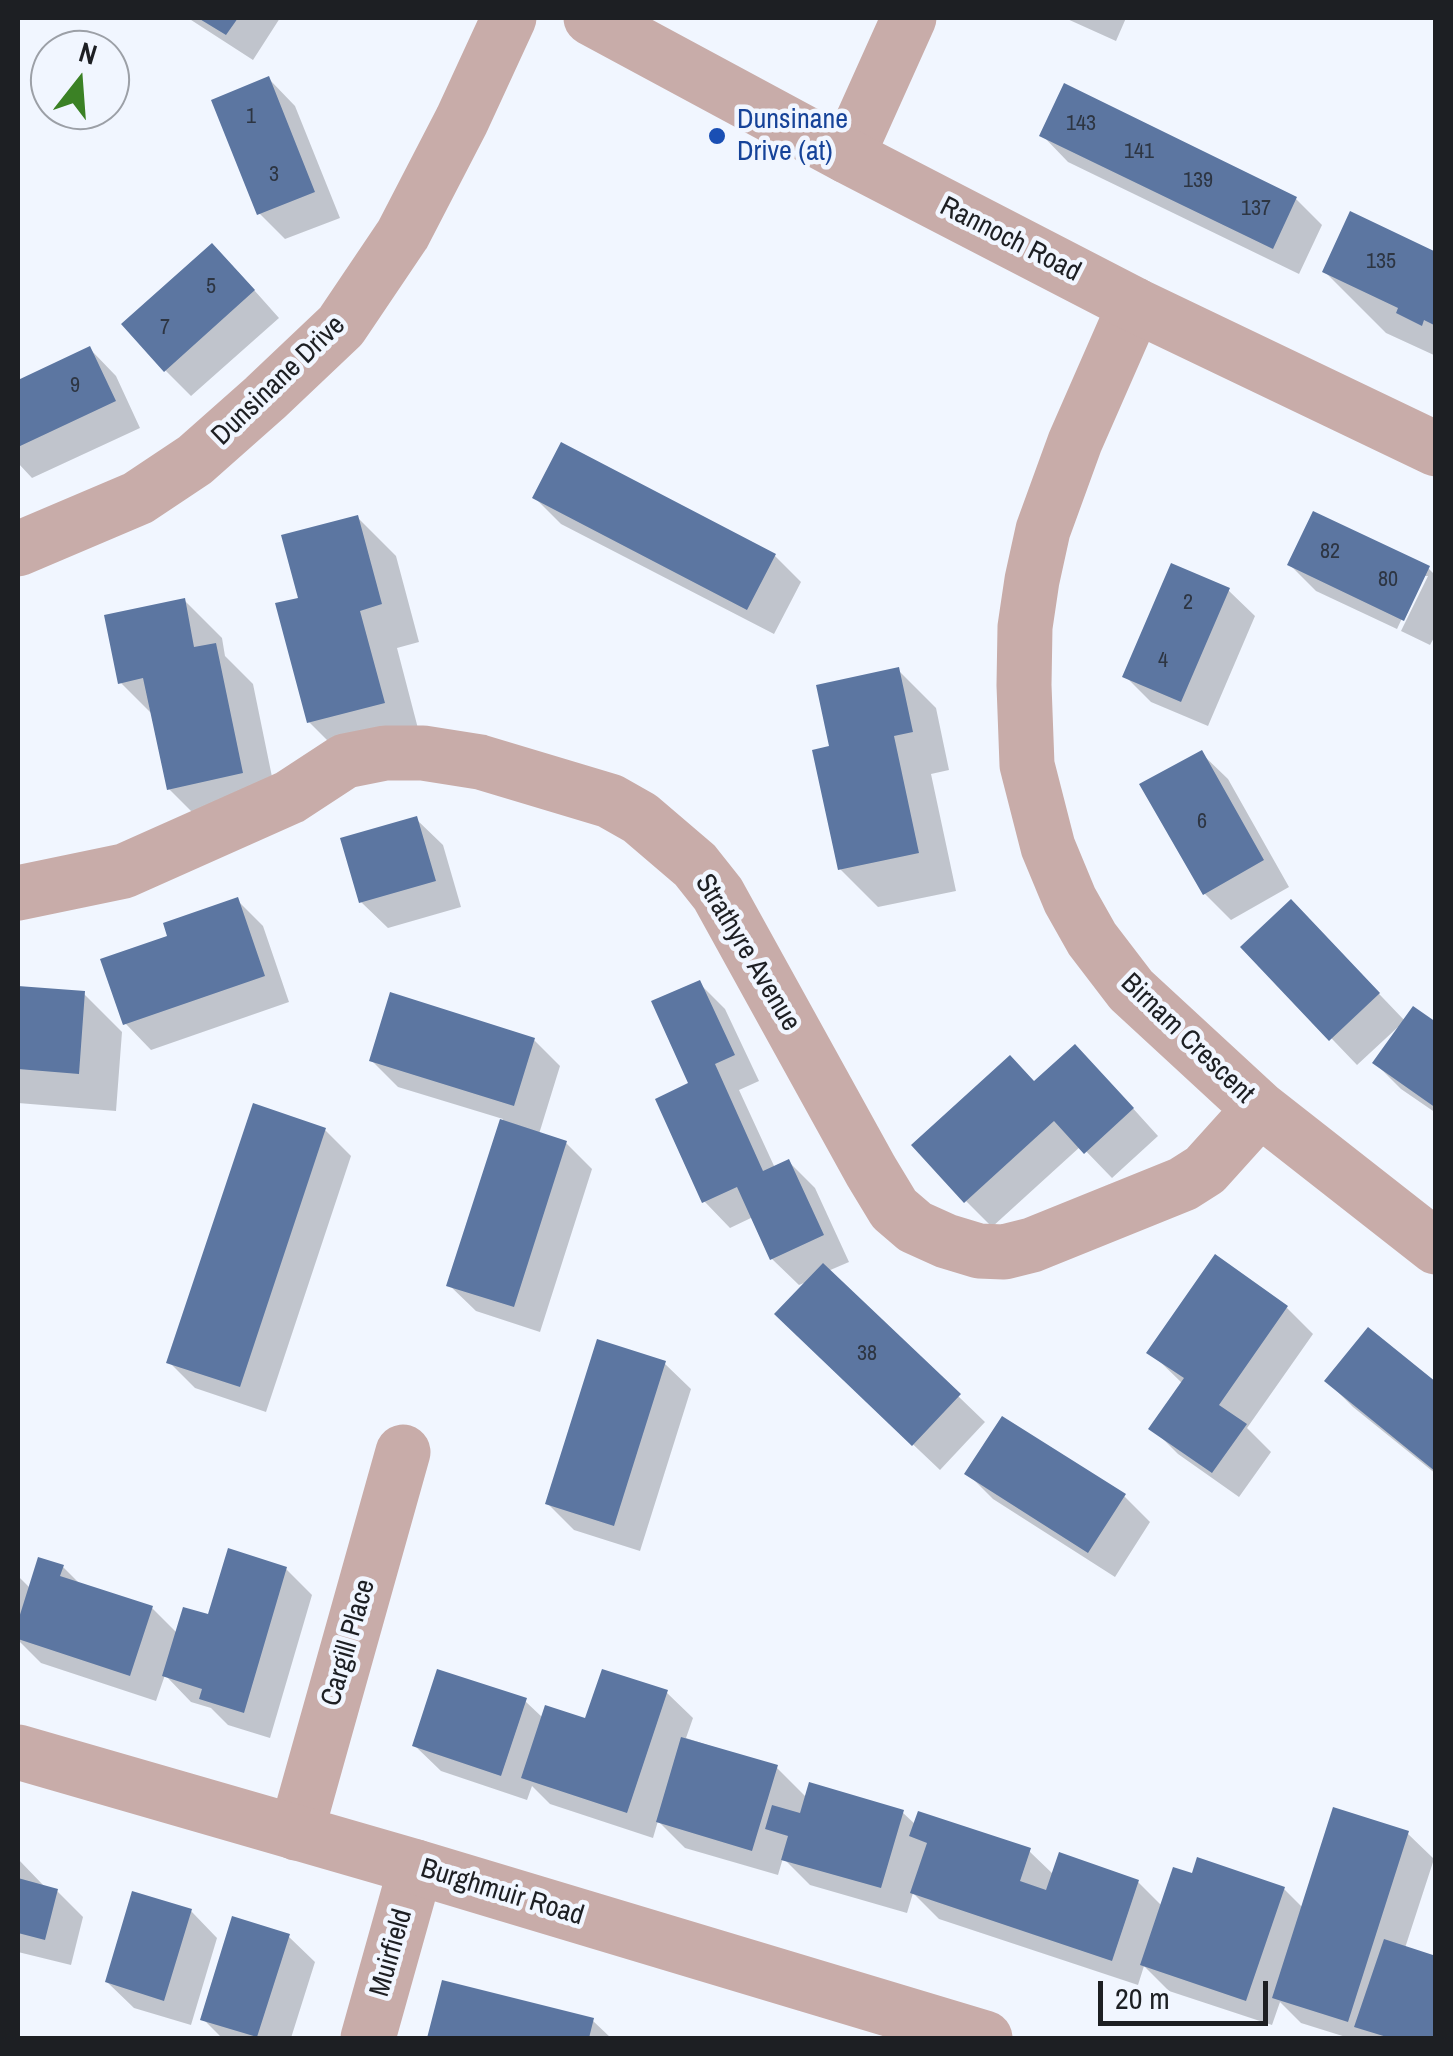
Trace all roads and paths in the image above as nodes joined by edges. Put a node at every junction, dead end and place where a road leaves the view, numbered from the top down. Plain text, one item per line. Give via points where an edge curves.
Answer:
1 (509, 18) edge
2 (591, 18) edge
3 (909, 18) edge
4 (847, 156) junction
5 (1135, 305) junction
6 (1436, 449) edge
7 (18, 550) edge
8 (18, 893) edge
9 (1260, 1109) junction
10 (1436, 1246) edge
11 (403, 1452) dead end
12 (18, 1752) edge
13 (296, 1833) junction
14 (416, 1867) junction
15 (368, 2038) edge
16 (985, 2038) edge

1 - 7 street, Dunsinane Drive via 404,234 341,326 195,460 138,498
2 - 4 street, Rannoch Road
3 - 4 street
4 - 5 street, Rannoch Road
5 - 6 street, Rannoch Road
5 - 9 street, Birnam Crescent via 1043,530 1026,627 1028,765 1048,847 1092,938 1131,990
8 - 9 street, Strathyre Avenue via 124,871 290,797 345,761 422,753 480,762 610,801 695,865 718,894 894,1209 915,1227 979,1251 1032,1245 1184,1184 1206,1170
9 - 10 street, Birnam Crescent
11 - 13 street, Cargill Place
12 - 13 street, Burghmuir Road
13 - 14 street, Burghmuir Road
14 - 15 street, Muirfield
14 - 16 street, Burghmuir Road

